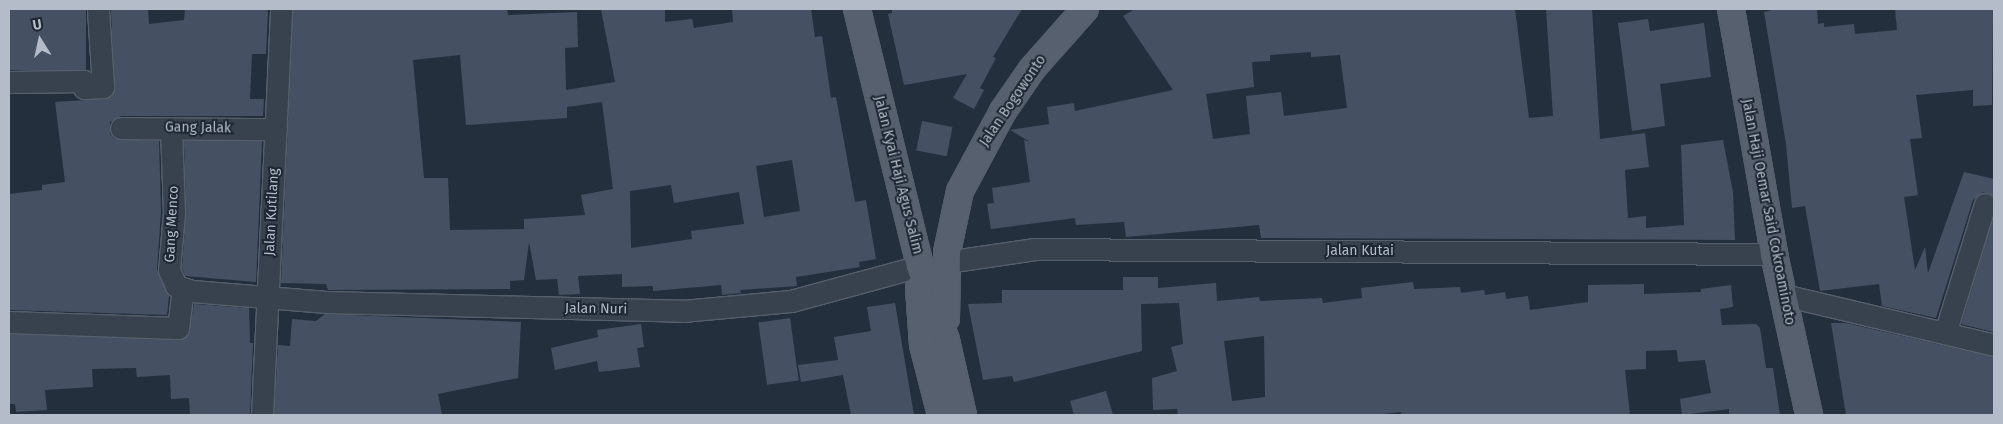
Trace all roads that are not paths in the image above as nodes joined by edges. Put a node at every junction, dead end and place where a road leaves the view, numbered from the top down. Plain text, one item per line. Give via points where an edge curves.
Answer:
1 (98, 9) edge
2 (281, 9) edge
3 (858, 9) edge
4 (1085, 9) edge
5 (1731, 9) edge
6 (9, 82) edge
7 (120, 128) dead end
8 (171, 128) junction
9 (276, 129) junction
10 (1985, 204) dead end
11 (1774, 254) junction
12 (946, 262) junction
13 (920, 266) junction
14 (183, 288) junction
15 (268, 295) junction
16 (1783, 295) junction
17 (9, 322) edge
18 (1945, 333) junction
19 (946, 340) junction
20 (1994, 345) edge
21 (262, 415) edge
22 (941, 415) edge
23 (963, 415) edge
24 (1809, 415) edge

1 - 6 street via 103,87 84,88 84,80
2 - 9 street, Jalan Kutilang
3 - 13 main road, Jalan Kyai Haji Agus Salim
4 - 12 main road, Jalan Bogowonto via 1032,69 977,155 960,191
5 - 11 main road, Jalan Haji Oemar Said Cokroaminoto
7 - 8 street, Gang Jalak
8 - 9 street, Gang Jalak
8 - 14 street, Gang Menco via 174,212 169,270 171,281
9 - 15 street, Jalan Kutilang
10 - 18 street
11 - 12 street, Jalan Kutai via 1035,249
11 - 16 main road, Jalan Haji Oemar Said Cokroaminoto
12 - 13 main road
12 - 19 main road, Jalan Bogowonto
13 - 15 street, Jalan Nuri via 791,301 683,311 327,302
13 - 19 main road, Jalan Kyai Haji Agus Salim
13 - 22 main road via 923,344
14 - 15 street
14 - 17 street via 178,328
15 - 21 street, Jalan Kutilang
16 - 18 street
16 - 24 main road, Jalan Haji Oemar Said Cokroaminoto
18 - 20 street
19 - 23 main road

